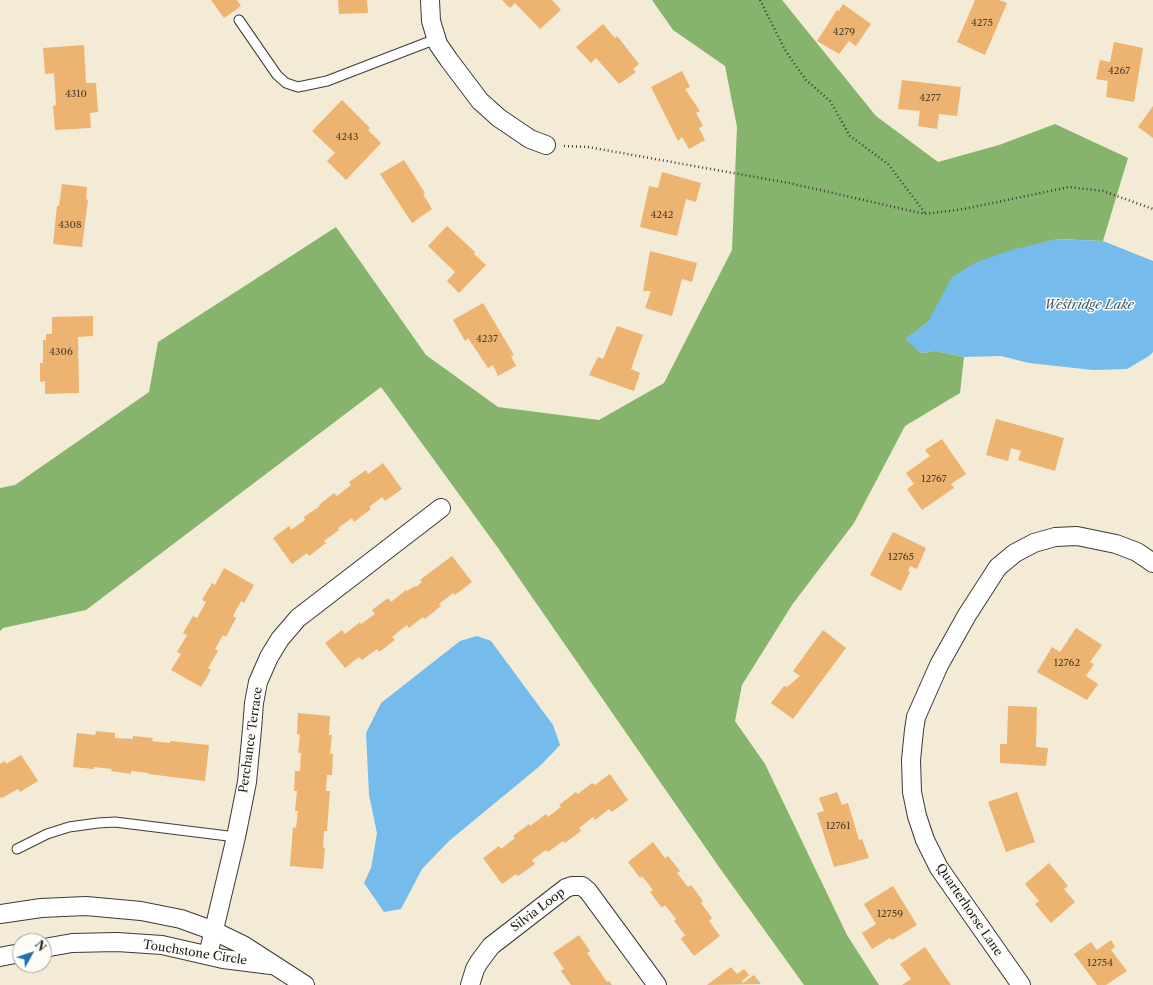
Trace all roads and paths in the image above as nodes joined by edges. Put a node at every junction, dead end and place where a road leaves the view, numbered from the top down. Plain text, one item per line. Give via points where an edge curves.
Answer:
1 (430, 0) edge
2 (760, 0) edge
3 (239, 20) dead end
4 (436, 39) junction
5 (546, 145) joint
6 (1153, 209) edge
7 (925, 214) junction
8 (441, 508) dead end
9 (1153, 563) edge
10 (236, 837) junction
11 (17, 849) dead end
12 (0, 914) edge
13 (214, 931) junction
14 (52, 947) edge
15 (12, 955) edge
16 (208, 955) junction
17 (0, 958) edge
18 (273, 965) junction
19 (305, 985) edge
20 (470, 985) edge
21 (657, 985) edge
22 (1021, 985) edge

1 - 4 street via 431,21
2 - 7 path via 785,50 806,80 830,101 850,136 888,164
3 - 4 lane via 276,75 286,83 298,86 327,80
4 - 5 street via 480,101 499,118 530,139
5 - 7 path via 588,147 789,183
6 - 7 path via 1103,191 1069,187 964,209
8 - 10 street, Perchance Terrace via 298,618 280,639 258,682 247,782
9 - 22 street, Quarterhorse Lane via 1137,552 1116,544 1077,536 1055,537 1034,543 1015,553 998,567 967,615 939,665 916,717 911,760 912,792 925,840 939,868
10 - 11 lane via 115,822 69,827
10 - 13 street, Perchance Terrace
12 - 13 street, Touchstone Circle via 40,908 86,906 141,911 181,919
13 - 16 street, Perchance Terrace
13 - 18 street, Touchstone Circle via 243,945
14 - 16 street, Touchstone Circle via 72,943 117,942 162,946
15 - 17 street
16 - 18 street, Touchstone Circle
18 - 19 street, Touchstone Circle
20 - 21 street, Silvia Loop via 475,968 494,944 572,886 582,886 588,891

